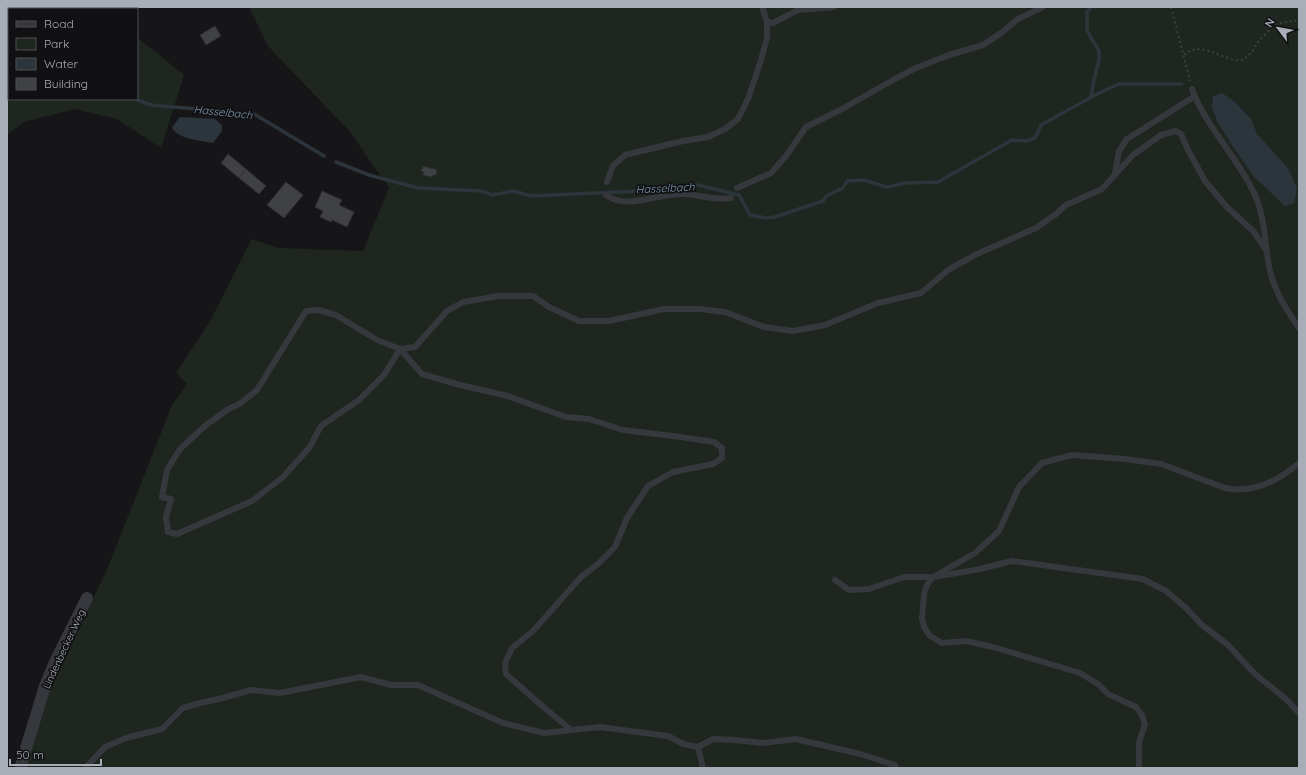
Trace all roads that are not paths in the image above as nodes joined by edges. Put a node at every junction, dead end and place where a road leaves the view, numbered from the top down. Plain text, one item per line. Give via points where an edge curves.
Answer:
1 (762, 7) edge
2 (834, 7) edge
3 (1043, 7) edge
4 (767, 22) junction
5 (1192, 89) road end
6 (1195, 96) junction
7 (1115, 173) junction
8 (607, 182) dead end
9 (737, 188) dead end
10 (606, 195) dead end
11 (731, 198) dead end
12 (1266, 250) junction
13 (1299, 328) edge
14 (400, 349) junction
15 (1299, 463) edge
16 (933, 577) junction
17 (835, 580) dead end
18 (87, 598) dead end
19 (1299, 713) edge
20 (571, 730) junction
21 (698, 747) junction
22 (20, 768) edge
23 (85, 768) edge
24 (703, 768) edge
25 (896, 768) edge
26 (1139, 768) edge

1 - 4 lane
2 - 4 lane via 798,10 772,23
3 - 9 lane via 1018,19 983,45 916,68 806,127 771,173
4 - 8 lane via 767,38 761,60 748,99 738,119 708,137 625,155 614,166
5 - 6 lane
6 - 7 lane via 1127,138 1119,151
6 - 12 lane via 1206,119 1230,152 1259,203
7 - 12 lane via 1152,140 1168,132 1179,132 1205,181 1226,206 1254,232
7 - 14 lane via 1102,188 1066,205 1036,228 948,270 921,293 878,303 825,325 793,330 764,327 725,312 700,309 664,309 608,321 579,321 549,307 533,296 499,296 463,302 447,311 415,347
10 - 11 lane via 622,202 683,194 721,200
12 - 13 lane via 1274,286
14 - 14 lane via 377,340 336,315 318,310 306,311 257,390 205,426 180,450 170,465 162,497 171,499 166,517 168,532 177,534 252,501 283,477 308,448 321,426 359,400 384,375
14 - 20 lane via 422,374 508,396 566,417 589,419 623,430 714,442 722,448 722,458 713,464 674,472 648,486 627,518 616,547 581,577 533,631 512,648 505,663 506,674
15 - 16 lane via 1277,480 1245,490 1233,490 1161,464 1072,455 1042,463 1019,487 999,531 975,552
16 - 17 lane via 904,577 869,589 849,590
16 - 19 lane via 1012,561 1143,579 1166,591 1186,608
16 - 26 lane via 924,594 922,618 930,636 942,643 966,641 992,647 1080,673 1108,694 1136,707 1142,714 1145,725 1139,742
18 - 22 street, Lindenbecker Weg via 45,686
20 - 21 lane via 600,727 662,735 682,744
20 - 23 lane via 544,733 510,725 418,685 391,685 361,677 280,693 251,690 183,708 162,729 126,738 105,747
21 - 24 lane
21 - 25 lane via 713,739 763,743 796,739 860,754 895,765

